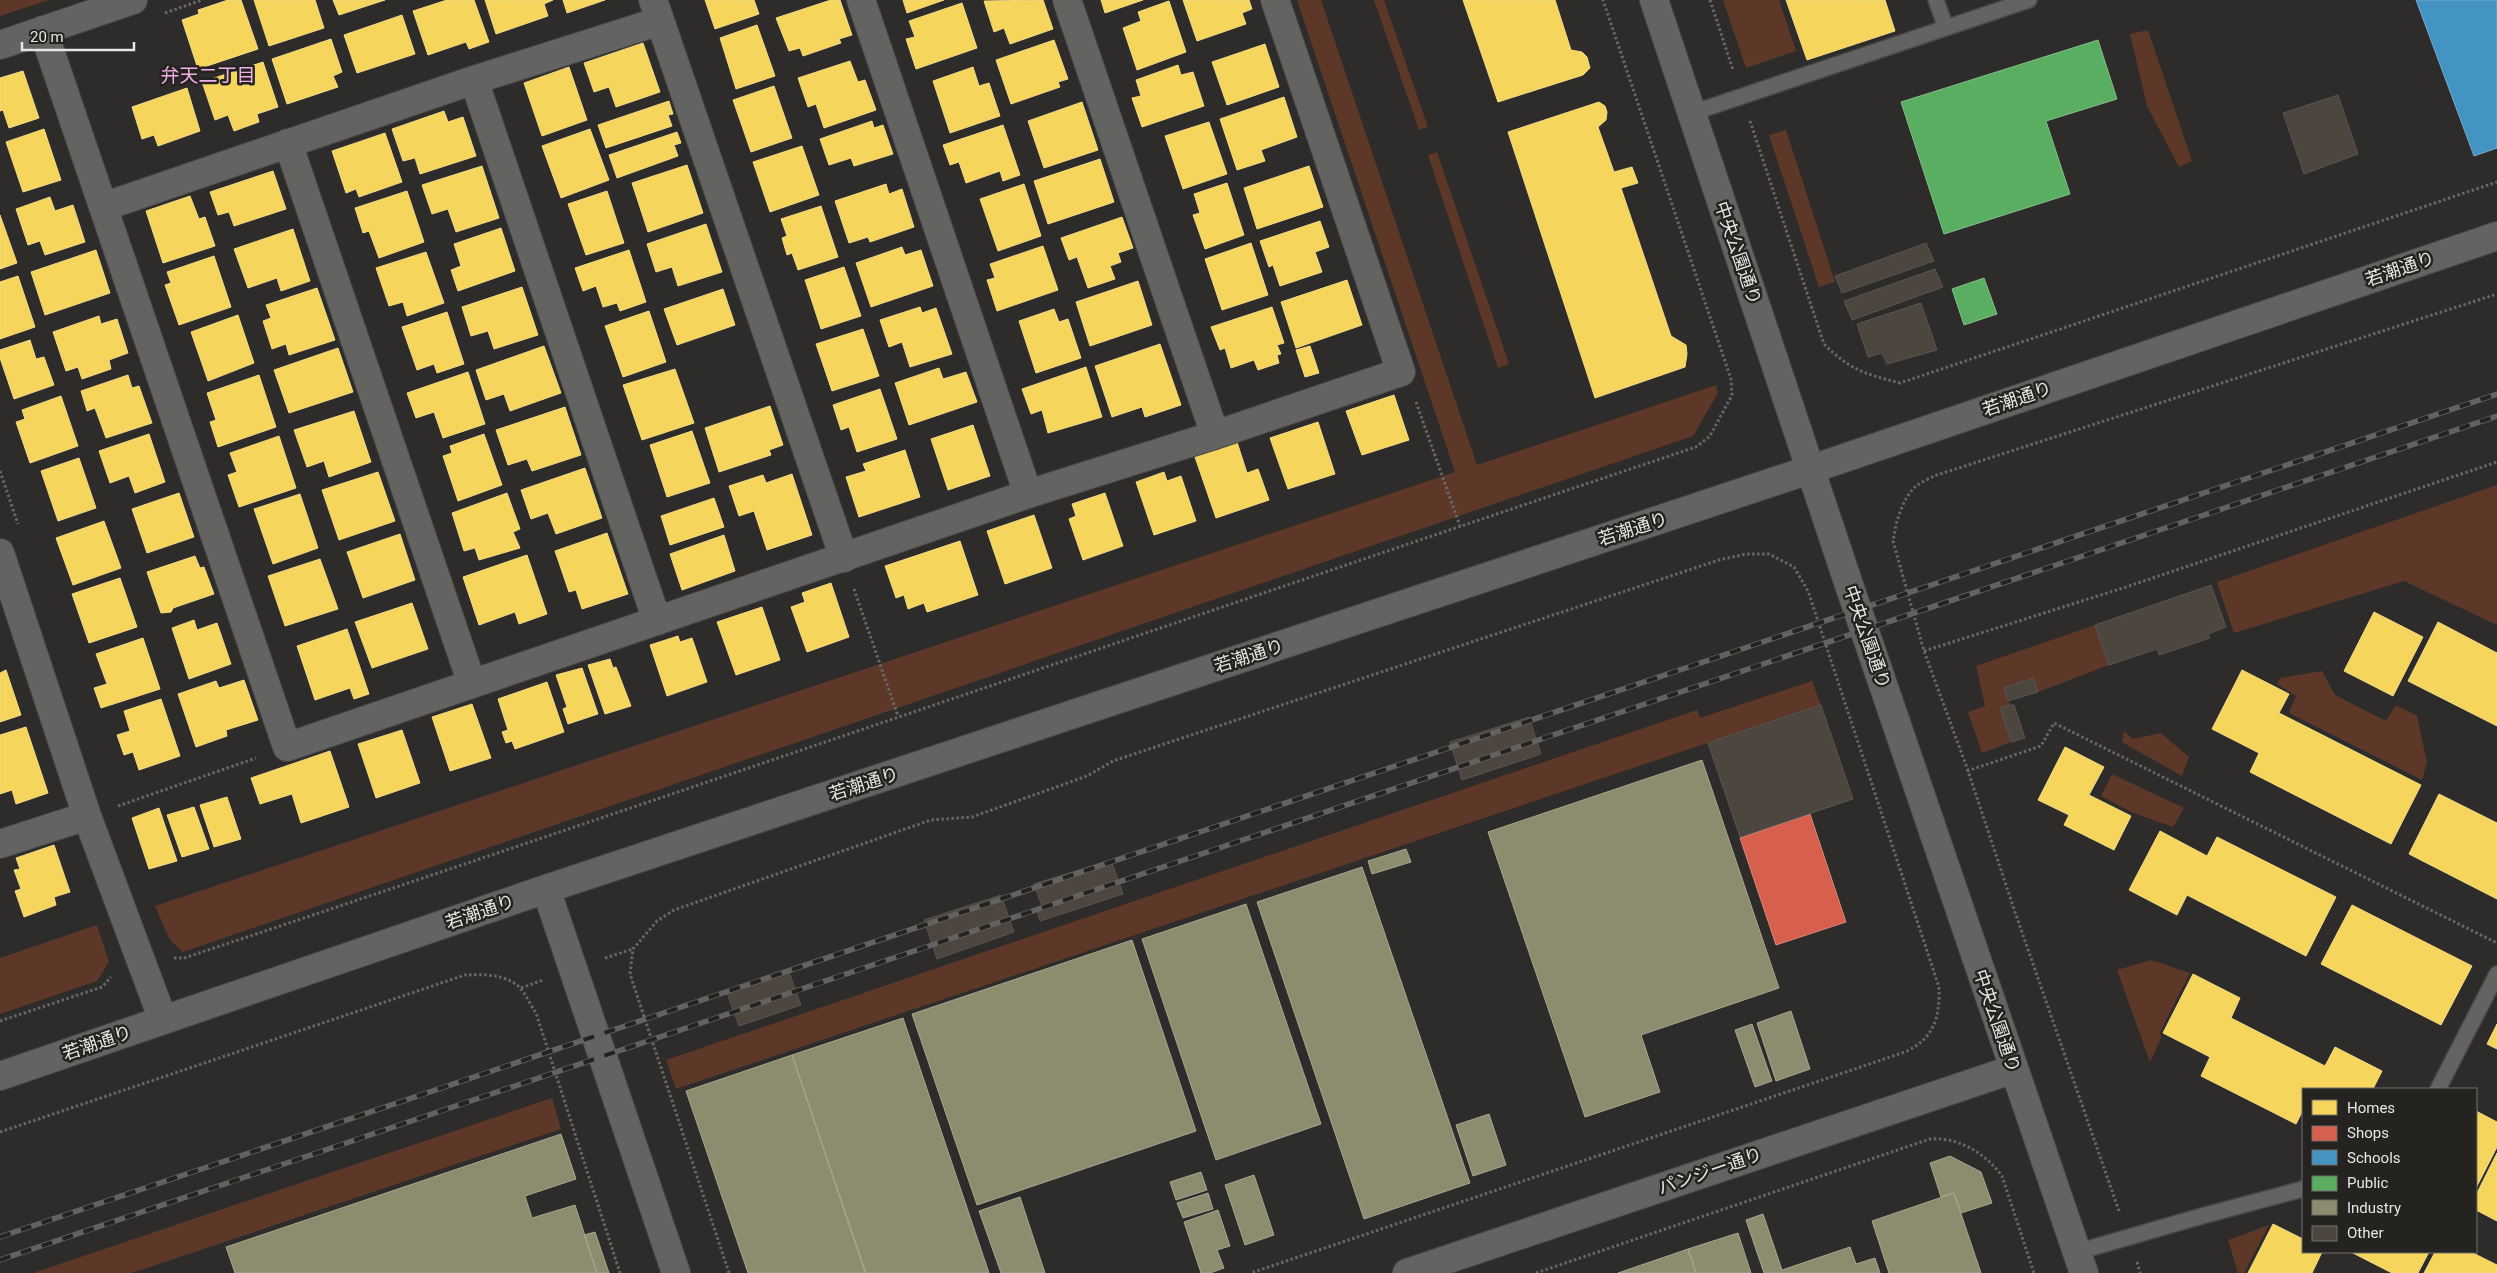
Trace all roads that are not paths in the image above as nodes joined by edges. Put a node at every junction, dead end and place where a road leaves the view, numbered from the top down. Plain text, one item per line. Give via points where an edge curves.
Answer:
1 (134, 0) edge
2 (861, 0) edge
3 (1067, 0) edge
4 (1275, 0) edge
5 (1654, 0) edge
6 (1936, 0) edge
7 (2029, 0) edge
8 (657, 11) edge
9 (1946, 28) junction
10 (43, 30) junction
11 (0, 46) edge
12 (474, 80) junction
13 (1692, 113) junction
14 (288, 144) junction
15 (103, 207) junction
16 (2497, 236) edge
17 (1215, 435) junction
18 (1812, 469) junction
19 (1028, 494) junction
20 (0, 553) edge
21 (844, 558) junction
22 (657, 621) junction
23 (472, 684) junction
24 (99, 813) junction
25 (0, 844) edge
26 (546, 889) junction
27 (2497, 974) edge
28 (163, 1020) junction
29 (2014, 1069) junction
30 (0, 1076) edge
31 (2439, 1088) edge
32 (2302, 1189) edge
33 (2081, 1262) edge
34 (676, 1273) edge
35 (1407, 1273) edge

1 - 10 street
2 - 19 street
3 - 17 street
4 - 17 street via 1401,372
5 - 13 street, 中央公園通り
6 - 9 lane
7 - 9 lane
8 - 12 street
8 - 21 street
9 - 13 lane
10 - 11 street
10 - 15 street
12 - 14 street
12 - 22 street
13 - 18 street, 中央公園通り
14 - 15 street
14 - 23 street
15 - 23 street via 287,747
16 - 18 street, 若潮通り
17 - 19 street
18 - 26 street, 若潮通り
18 - 29 street, 中央公園通り
19 - 21 street
20 - 24 street
21 - 22 street
22 - 23 street
24 - 25 street
24 - 28 street
26 - 28 street, 若潮通り
26 - 34 street
27 - 31 lane
28 - 30 street, 若潮通り
29 - 33 street, 中央公園通り
29 - 35 street, パンジー通り
32 - 33 lane via 2128,1238

